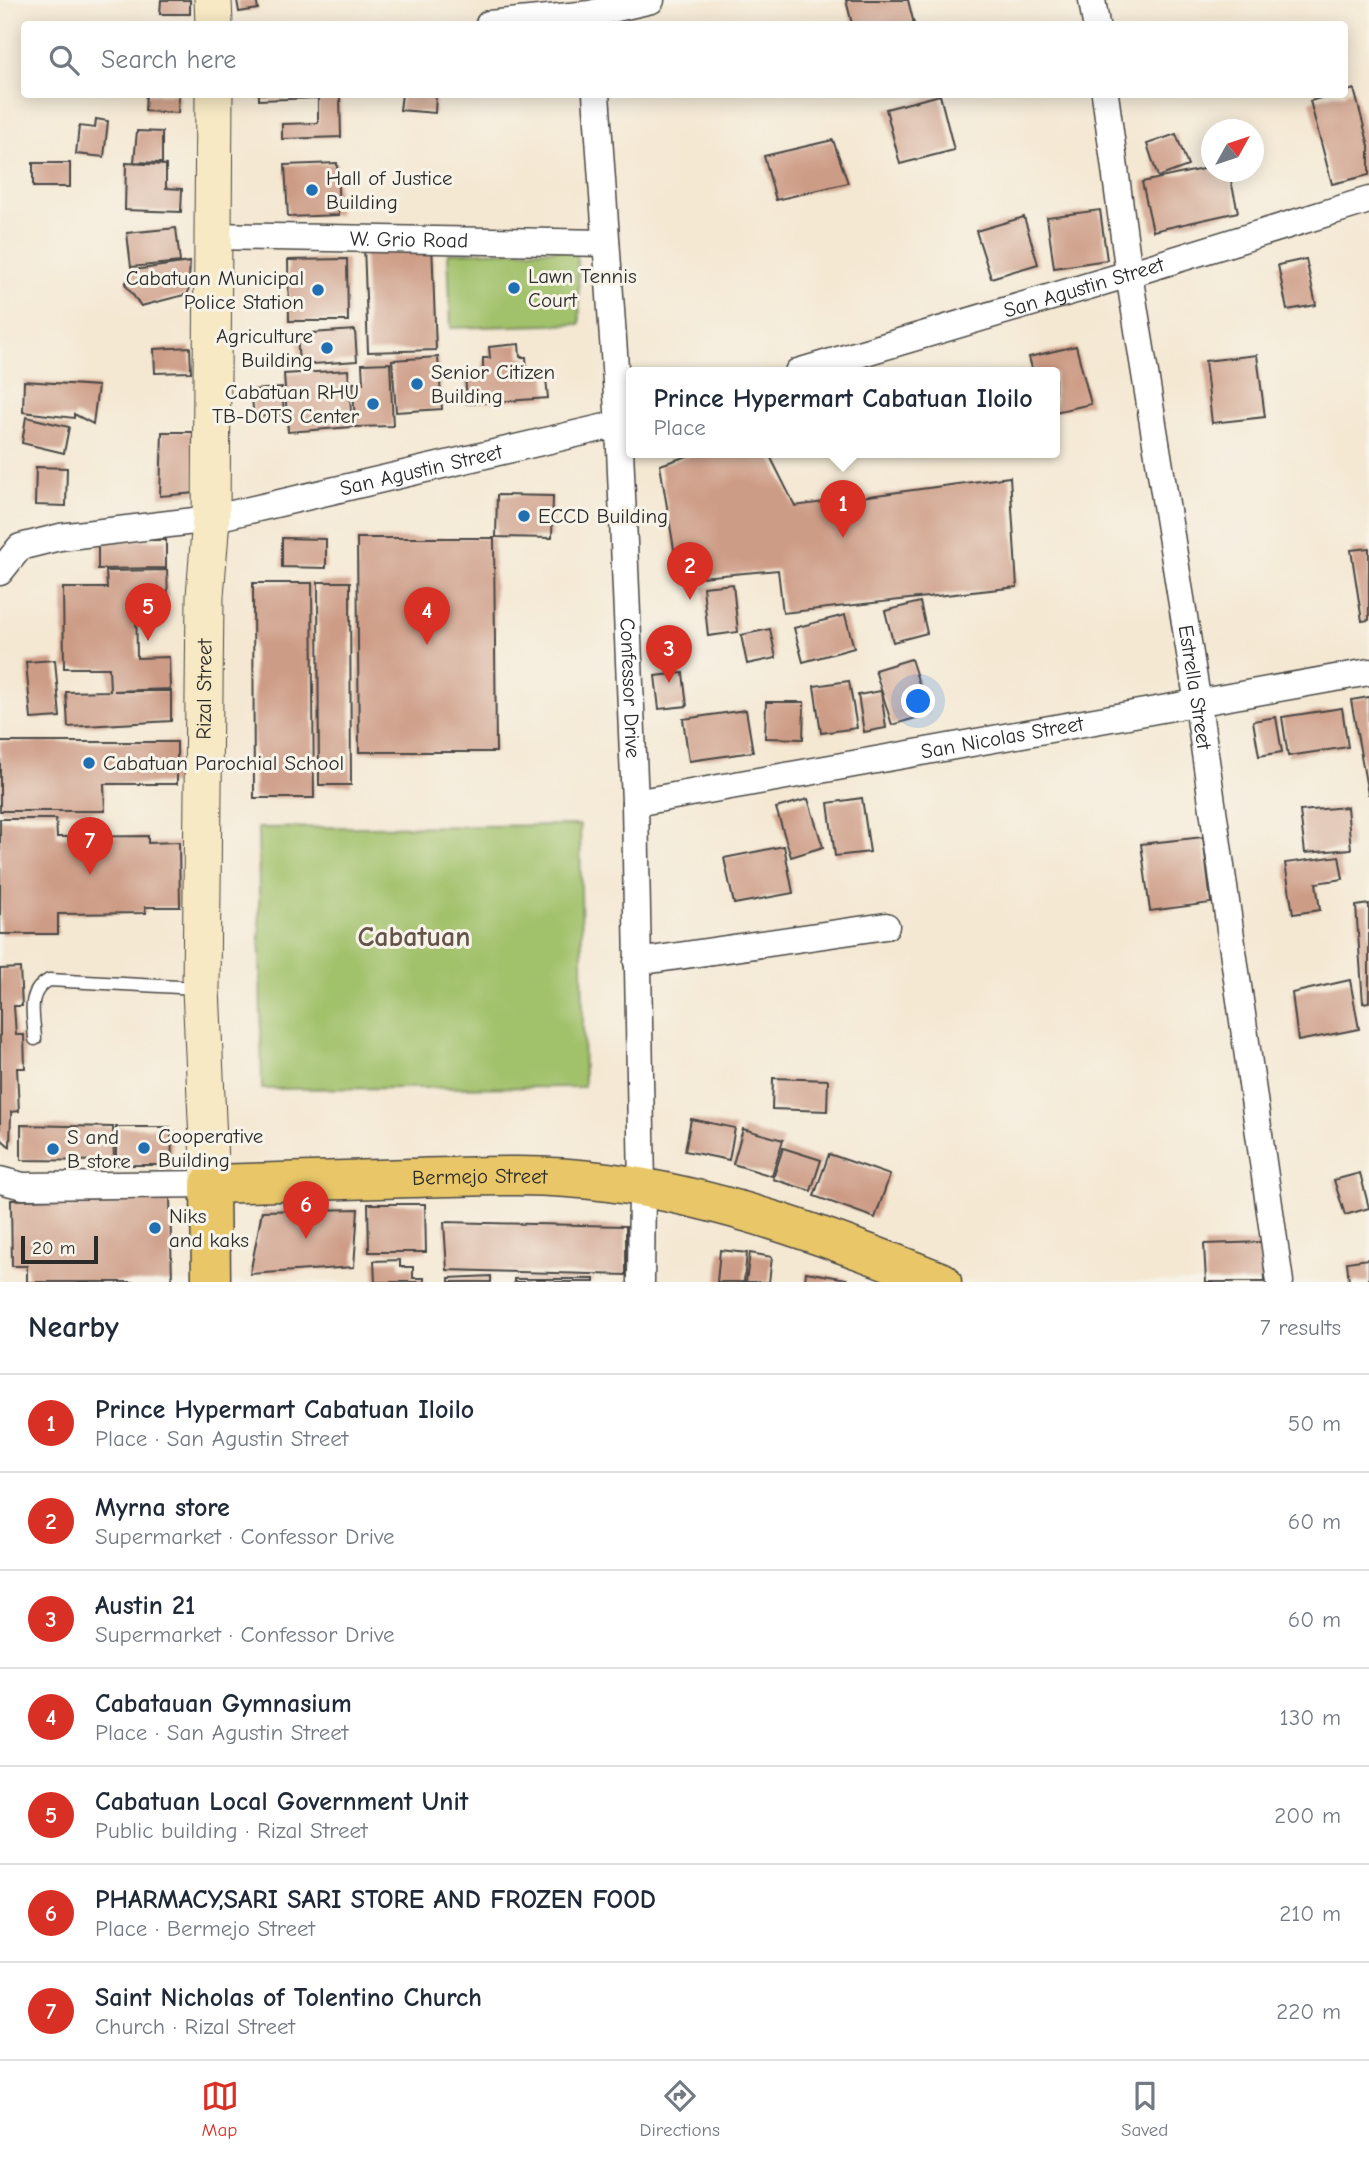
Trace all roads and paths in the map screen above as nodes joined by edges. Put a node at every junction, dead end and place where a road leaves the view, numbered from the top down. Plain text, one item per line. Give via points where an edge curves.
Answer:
1 (213, 0) edge
2 (651, 0) edge
3 (1092, 0) edge
4 (590, 13) edge
5 (214, 21) edge
6 (517, 21) edge
7 (1096, 21) edge
8 (214, 98) edge
9 (596, 98) edge
10 (1106, 98) edge
11 (1369, 200) edge
12 (213, 236) junction
13 (606, 243) junction
14 (1129, 274) junction
15 (815, 367) edge
16 (625, 423) edge
17 (211, 519) junction
18 (0, 572) edge
19 (1369, 673) edge
20 (1198, 704) junction
21 (635, 803) junction
22 (886, 926) dead end
23 (637, 962) junction
24 (201, 989) junction
25 (35, 1039) dead end
26 (0, 1180) edge
27 (210, 1184) junction
28 (642, 1187) junction
29 (211, 1282) edge
30 (641, 1282) edge
31 (942, 1282) edge
32 (1280, 1282) edge

1 - 5 main road
2 - 4 street
3 - 7 street
4 - 6 street
8 - 12 main road, Rizal Street
9 - 13 street, Confessor Drive
10 - 14 street, Estrella Street
11 - 14 street, San Agustin Street
12 - 13 street, W. Grio Road
12 - 17 main road, Rizal Street
13 - 16 street, Confessor Drive
14 - 15 street, San Agustin Street
14 - 20 street, Estrella Street
16 - 17 street, San Agustin Street
16 - 21 street, Confessor Drive
17 - 18 street, San Agustin Street via 47,540 20,547
17 - 24 main road, Rizal Street via 205,596
19 - 20 street, San Nicolas Street
20 - 21 street, San Nicolas Street
20 - 32 street, Estrella Street
21 - 23 street, Confessor Drive
22 - 23 street
23 - 28 street, Confessor Drive
24 - 25 lane via 49,979 33,997
24 - 27 main road, Rizal Street
26 - 27 street, Bermejo Street via 23,1186
27 - 28 main road, Bermejo Street via 486,1175
27 - 29 main road, Rizal Street
28 - 30 street, Confessor Drive
28 - 31 main road, Bermejo Street via 741,1210

